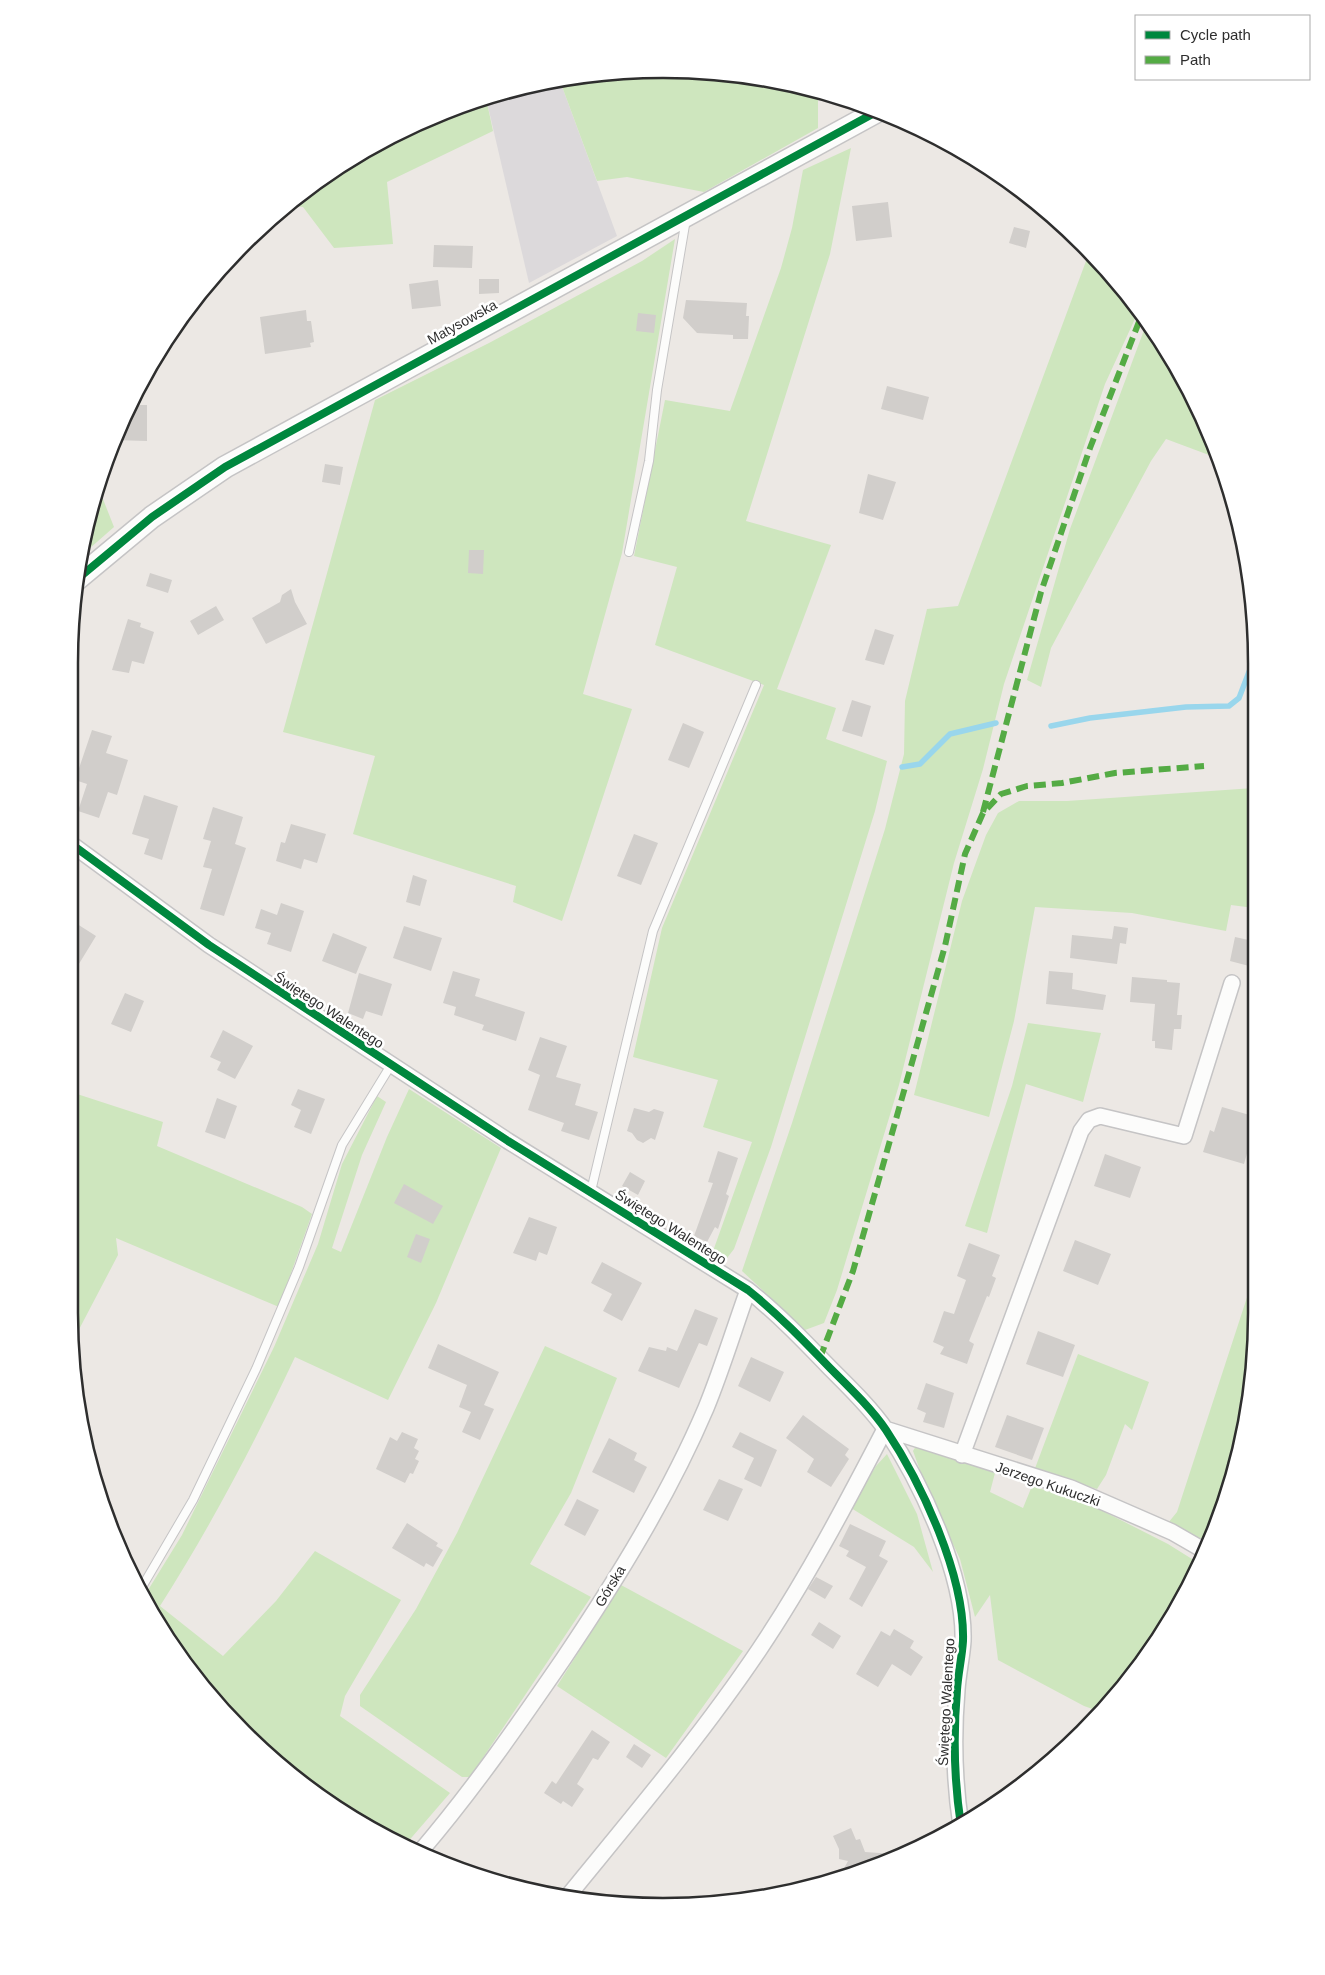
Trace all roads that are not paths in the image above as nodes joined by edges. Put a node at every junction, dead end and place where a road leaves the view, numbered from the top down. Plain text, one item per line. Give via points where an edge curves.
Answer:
1 (869, 116) edge
2 (686, 215) junction
3 (630, 552) dead end
4 (85, 573) edge
5 (756, 685) dead end
6 (78, 849) edge
7 (1232, 983) dead end
8 (391, 1065) junction
9 (591, 1191) junction
10 (748, 1290) junction
11 (885, 1429) junction
12 (962, 1455) junction
13 (1198, 1547) edge
14 (144, 1583) edge
15 (960, 1816) edge
16 (425, 1846) edge
17 (573, 1890) edge

1 - 2 street, Matysowska
2 - 3 lane via 686,234 657,390 649,461
2 - 4 street, Matysowska via 225,467 152,517
5 - 9 lane via 653,931
6 - 8 street, Świętego Walentego via 209,946
7 - 12 street via 1184,1136 1100,1116 1089,1120 1081,1131
8 - 9 street, Świętego Walentego
8 - 14 lane via 342,1145 302,1259 256,1369 193,1500
9 - 10 street, Świętego Walentego
10 - 11 street, Świętego Walentego via 776,1312
10 - 16 street, Górska via 706,1408 667,1488 603,1599 502,1750
11 - 12 street, Jerzego Kukuczki
11 - 15 street, Świętego Walentego via 911,1474 942,1540 957,1588 963,1640 953,1745
11 - 17 street via 830,1535 760,1649 682,1755
12 - 13 street, Jerzego Kukuczki via 1072,1488 1172,1532

